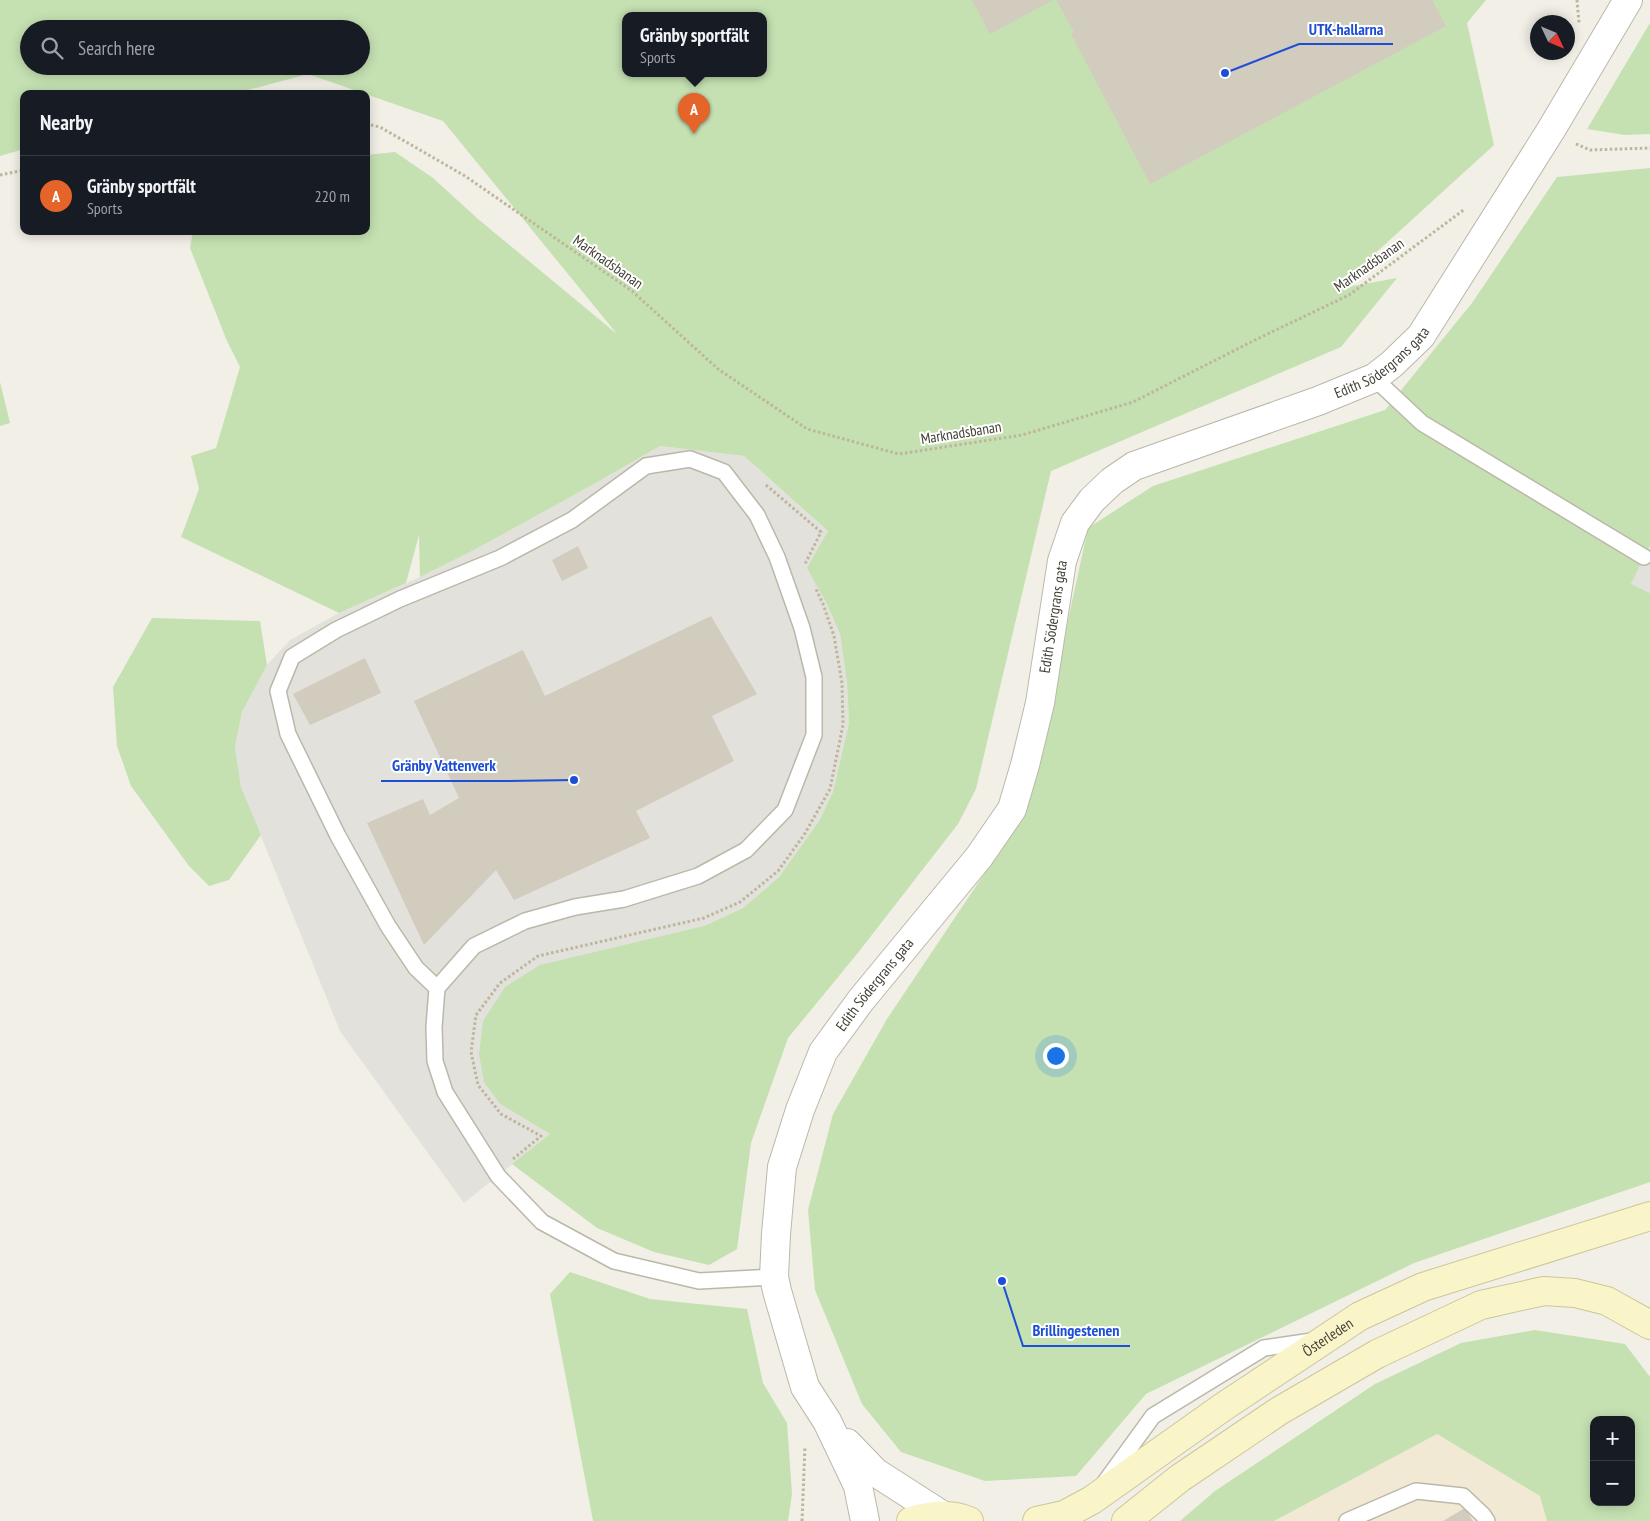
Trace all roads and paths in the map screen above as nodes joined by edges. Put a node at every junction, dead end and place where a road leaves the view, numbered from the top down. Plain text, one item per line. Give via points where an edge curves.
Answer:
1 (1628, 0) edge
2 (370, 125) edge
3 (1550, 130) junction
4 (1650, 148) edge
5 (20, 171) edge
6 (0, 175) edge
7 (1471, 204) dead end
8 (1374, 378) junction
9 (762, 482) dead end
10 (1644, 556) dead end
11 (804, 566) dead end
12 (811, 581) dead end
13 (437, 988) junction
14 (498, 1176) junction
15 (1650, 1216) edge
16 (774, 1277) junction
17 (1650, 1325) edge
18 (827, 1421) junction
19 (942, 1515) junction
20 (865, 1521) edge
21 (911, 1521) edge
22 (969, 1521) edge
23 (1037, 1521) edge
24 (1126, 1521) edge
25 (1347, 1521) edge
26 (1487, 1521) edge

1 - 3 street, Edith Södergrans gata
2 - 7 path, Marknadsbanan via 380,127 465,176 632,291 718,369 807,429 899,454 1022,434 1133,402 1349,295
3 - 4 path via 1562,139 1590,150
3 - 8 street, Edith Södergrans gata via 1421,336
5 - 6 path
8 - 10 lane via 1422,423
8 - 16 street, Edith Södergrans gata via 1134,466 1092,500 1075,523 1062,561 1040,703 1012,809 979,858 861,1000 824,1052 800,1110 782,1168
9 - 11 path via 821,532
12 - 14 path via 834,636 842,683 843,725 830,789 778,872 740,902 704,918 538,956 500,983 476,1015 471,1052 478,1085 501,1114 541,1136
13 - 13 lane via 474,946 524,921 575,907 624,899 698,876 746,850 785,810 814,735 814,677 802,628 777,557 757,515 724,472 690,459 646,466 572,520 500,558 336,630 292,658 278,690 288,734 338,836 388,926 416,968
13 - 14 lane via 434,1061 446,1092
14 - 16 lane via 542,1222 614,1261 699,1281
15 - 23 main road, Österleden via 1423,1286 1360,1316 1222,1407 1092,1500 1064,1516
16 - 18 street, Edith Södergrans gata via 805,1387
17 - 24 main road via 1607,1301 1575,1292 1544,1291 1481,1305 1377,1354 1279,1411 1180,1478
18 - 19 street via 875,1472
18 - 20 street via 858,1486
19 - 21 main road
19 - 22 main road
25 - 26 lane via 1416,1491 1463,1496

